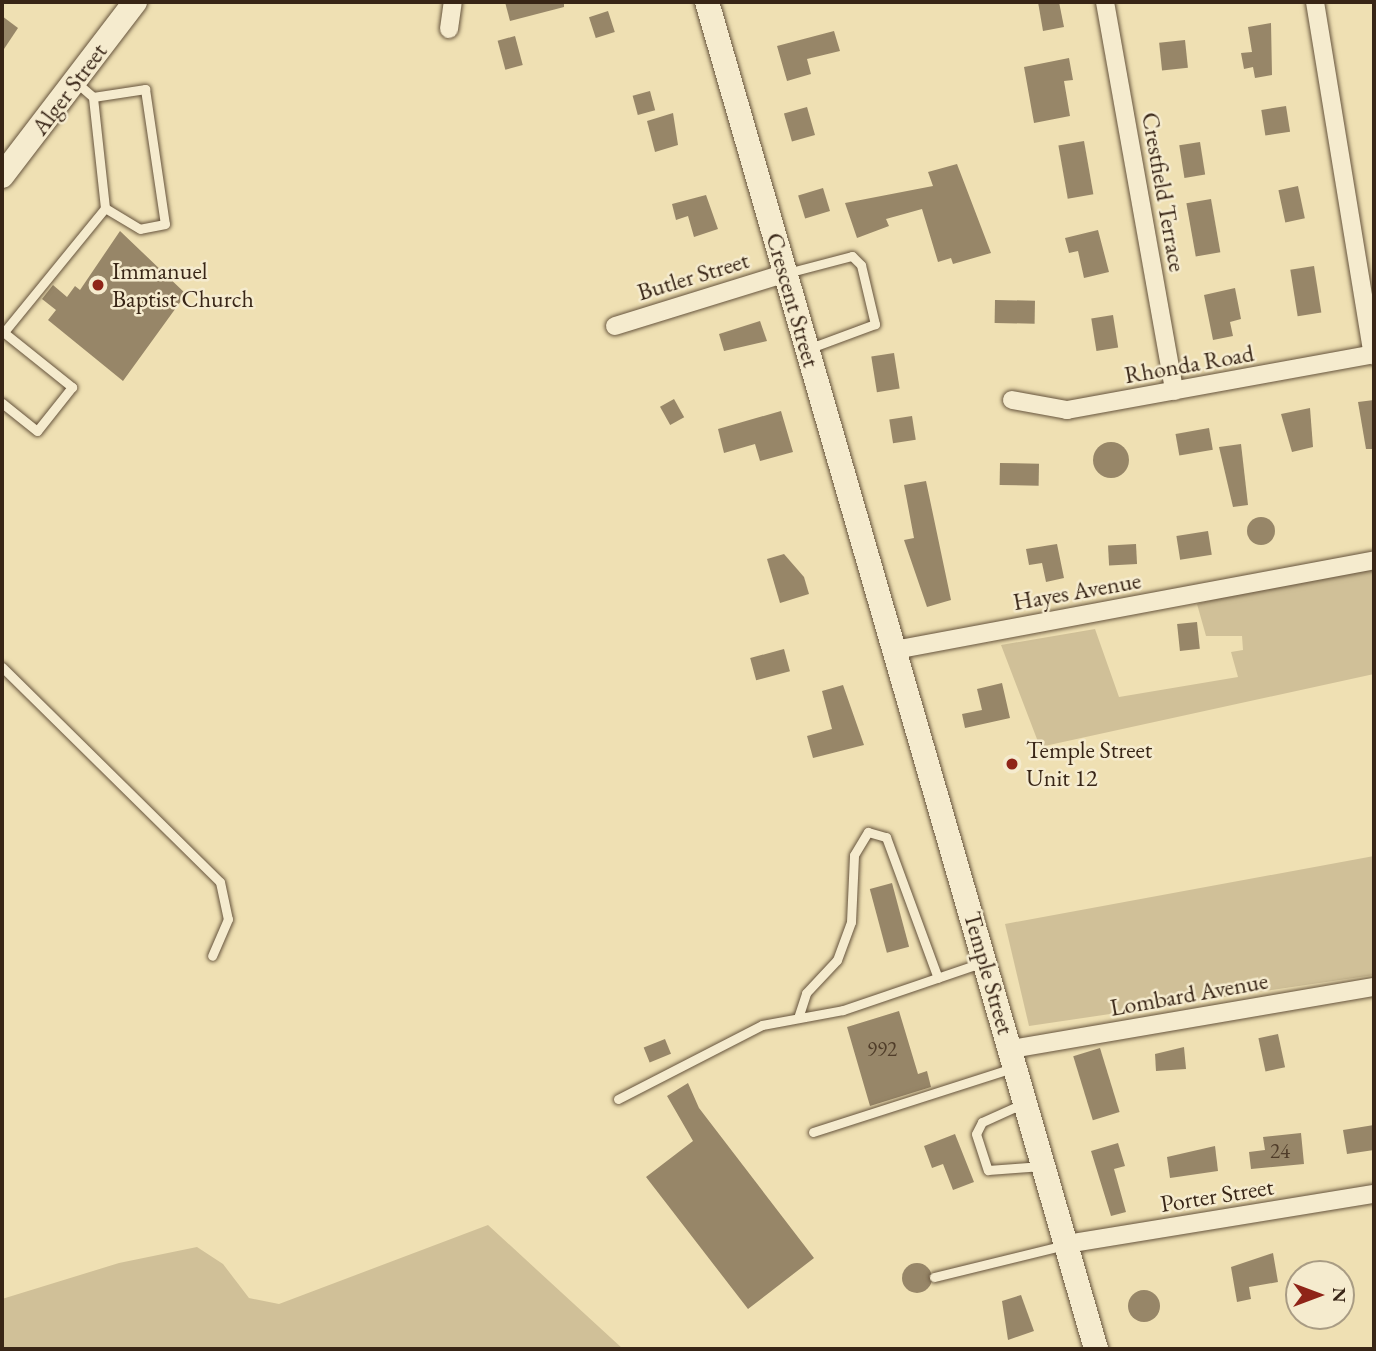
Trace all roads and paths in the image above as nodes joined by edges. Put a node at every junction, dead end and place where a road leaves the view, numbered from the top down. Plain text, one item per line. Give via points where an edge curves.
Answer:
1 (135, 2) edge
2 (453, 2) edge
3 (708, 2) edge
4 (1105, 2) edge
5 (1315, 2) edge
6 (450, 29) dead end
7 (85, 90) junction
8 (2, 176) edge
9 (105, 208) junction
10 (786, 273) junction
11 (615, 326) dead end
12 (3, 332) edge
13 (807, 348) junction
14 (1374, 354) edge
15 (1174, 391) junction
16 (1012, 400) dead end
17 (2, 403) edge
18 (1374, 560) edge
19 (880, 597) joint
20 (895, 650) junction
21 (2, 667) edge
22 (212, 956) dead end
23 (986, 962) junction
24 (938, 978) junction
25 (1374, 987) edge
26 (798, 1018) junction
27 (1014, 1058) junction
28 (618, 1099) dead end
29 (1026, 1101) junction
30 (813, 1132) dead end
31 (1044, 1166) junction
32 (1374, 1194) edge
33 (1067, 1244) junction
34 (934, 1277) dead end
35 (1090, 1348) edge

1 - 7 main road, Alger Street
2 - 6 street
3 - 10 main road, Crescent Street
4 - 15 street, Crestfield Terrace
5 - 14 street
7 - 8 main road, Alger Street
7 - 9 lane
7 - 9 lane via 145,89 165,224 140,229
9 - 12 lane
10 - 11 street, Butler Street
10 - 13 main road, Crescent Street
10 - 13 lane via 852,256 861,265 875,324
12 - 17 lane via 72,387 37,431
13 - 19 main road, Crescent Street
14 - 15 street, Rhonda Road
15 - 16 street, Rhonda Road via 1067,410
18 - 20 street, Hayes Avenue
19 - 20 main road, Temple Street
20 - 23 main road, Temple Street
21 - 22 lane via 220,882 228,919
23 - 24 lane
23 - 27 main road, Temple Street
24 - 26 lane
24 - 26 lane via 886,837 868,832 854,855 850,922 837,960 806,993
25 - 27 street, Lombard Avenue
26 - 28 lane via 762,1025
27 - 29 main road, Temple Street
27 - 30 lane
29 - 31 main road, Temple Street
29 - 31 lane via 982,1122 975,1135 988,1170
31 - 33 main road, Temple Street
32 - 33 street, Porter Street
33 - 34 lane
33 - 35 main road, Temple Street

